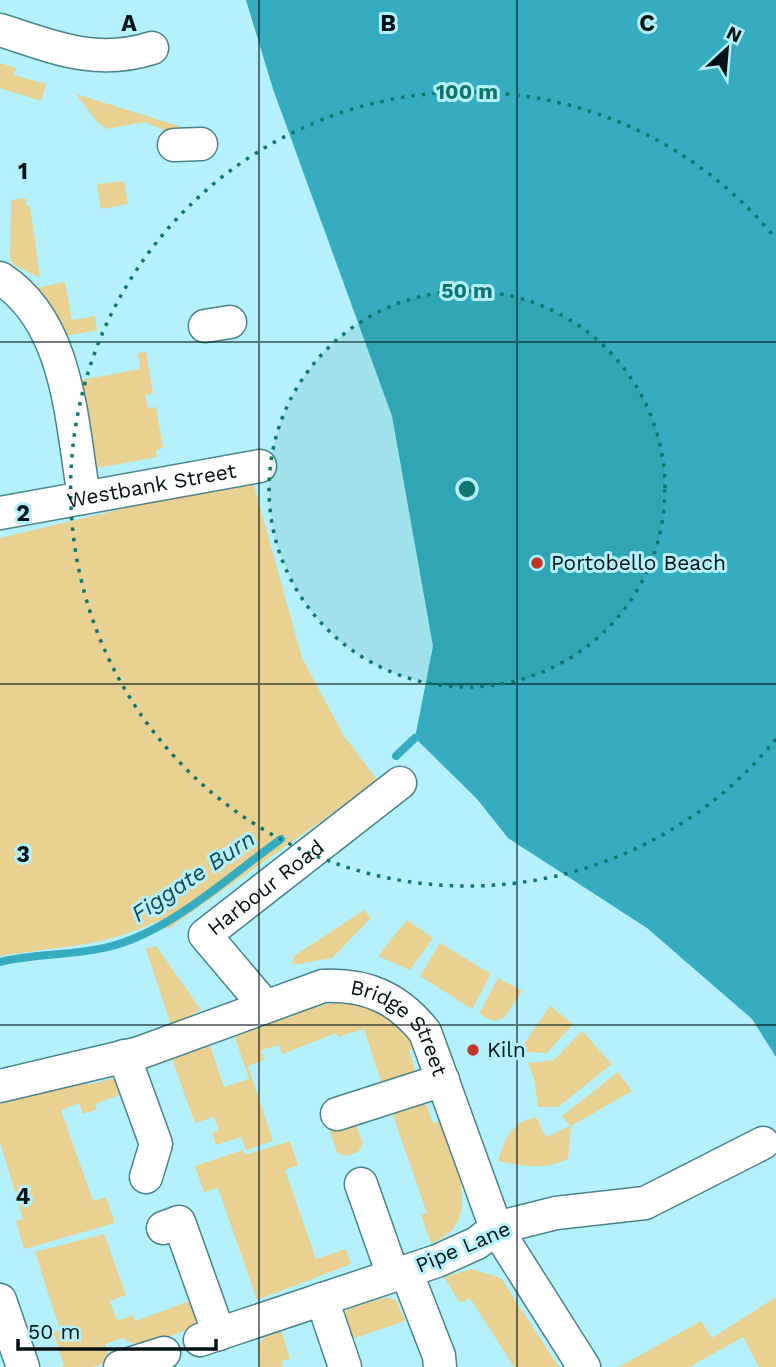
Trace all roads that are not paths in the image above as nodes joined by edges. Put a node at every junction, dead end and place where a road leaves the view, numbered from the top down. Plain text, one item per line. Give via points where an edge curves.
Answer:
1 (0, 30) edge
2 (152, 48) dead end
3 (0, 278) edge
4 (260, 466) dead end
5 (84, 496) junction
6 (0, 513) edge
7 (400, 782) dead end
8 (265, 1006) junction
9 (124, 1056) junction
10 (443, 1080) junction
11 (0, 1086) edge
12 (337, 1114) dead end
13 (763, 1143) dead end
14 (146, 1177) dead end
15 (361, 1184) dead end
16 (163, 1228) dead end
17 (496, 1228) junction
18 (400, 1273) junction
19 (322, 1299) junction
20 (0, 1300) edge
21 (23, 1367) edge
22 (345, 1367) edge
23 (440, 1367) edge
24 (583, 1367) edge

1 - 2 street via 83,55 121,56
3 - 5 street via 34,309 50,338 62,377
4 - 5 street, Westbank Street
5 - 6 street, Westbank Street
7 - 8 street, Harbour Road via 205,935
8 - 9 street, Bridge Street
8 - 10 street, Bridge Street via 323,986 355,986 377,993 402,1007 425,1032
9 - 11 street, Bridge Street
9 - 14 street via 156,1144
10 - 12 street
10 - 17 street, Bridge Street
13 - 17 street, Pipe Lane via 637,1205 556,1213
15 - 18 street
16 - 19 street, Pipe Lane via 179,1222 210,1337
17 - 18 street, Pipe Lane via 468,1248
17 - 24 street, Bridge Street
18 - 19 street, Pipe Lane
18 - 23 street
19 - 22 street
20 - 21 street

